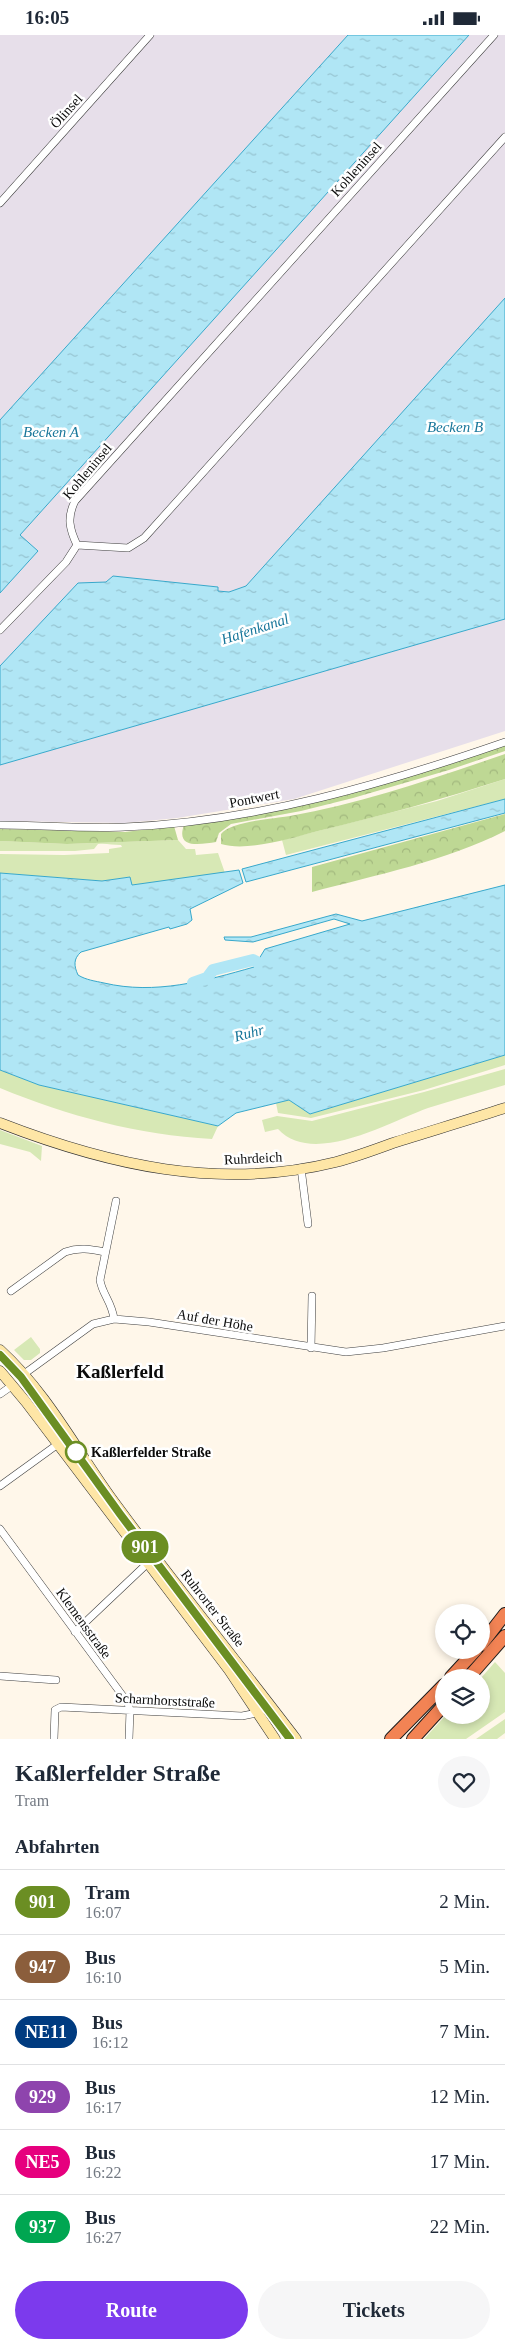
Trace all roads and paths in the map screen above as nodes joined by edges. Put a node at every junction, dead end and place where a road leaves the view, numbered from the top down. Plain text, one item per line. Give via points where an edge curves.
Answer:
1 (150, 35) edge
2 (494, 35) edge
3 (505, 137) edge
4 (0, 203) edge
5 (77, 545) junction
6 (0, 631) edge
7 (505, 742) edge
8 (0, 825) edge
9 (505, 1108) edge
10 (0, 1123) edge
11 (302, 1168) junction
12 (116, 1201) dead end
13 (308, 1224) dead end
14 (105, 1252) junction
15 (11, 1291) dead end
16 (312, 1295) dead end
17 (114, 1319) junction
18 (505, 1326) edge
19 (311, 1348) junction
20 (0, 1350) edge
21 (0, 1371) edge
22 (24, 1374) junction
23 (13, 1385) junction
24 (0, 1394) edge
25 (58, 1444) junction
26 (0, 1485) edge
27 (0, 1529) edge
28 (152, 1560) junction
29 (505, 1614) edge
30 (75, 1632) junction
31 (490, 1633) edge
32 (505, 1636) edge
33 (468, 1659) edge
34 (458, 1669) edge
35 (476, 1669) edge
36 (0, 1676) edge
37 (56, 1680) dead end
38 (435, 1694) edge
39 (270, 1705) junction
40 (130, 1710) junction
41 (257, 1713) junction
42 (435, 1715) edge
43 (54, 1739) edge
44 (129, 1739) edge
45 (275, 1739) edge
46 (296, 1739) edge
47 (392, 1739) edge
48 (413, 1739) edge

1 - 4 street, Ölinsel
2 - 5 street, Kohleninsel via 75,501 68,514
3 - 5 street via 144,538 128,548
5 - 6 street via 66,562
7 - 8 street, Pontwert via 320,797 220,817 125,827
9 - 11 main road, Ruhrdeich via 336,1162
10 - 11 main road, Ruhrdeich via 84,1153 174,1171 209,1174
11 - 13 street
12 - 14 street
14 - 15 street via 88,1248 65,1252
14 - 17 street via 101,1286 112,1304
16 - 19 street
17 - 19 street, Auf der Höhe
17 - 22 street, Auf der Höhe via 93,1325
18 - 19 street, Auf der Höhe via 365,1351
20 - 22 main road, Ruhrorter Straße
21 - 23 main road, Ruhrorter Straße
22 - 23 main road
22 - 28 main road, Ruhrorter Straße via 71,1435
23 - 24 street
23 - 25 main road, Ruhrorter Straße
25 - 26 street
25 - 28 main road, Ruhrorter Straße
27 - 30 street, Klemensstraße
28 - 30 street
28 - 39 main road, Ruhrorter Straße
28 - 41 main road, Ruhrorter Straße
29 - 31 highway
30 - 40 street, Klemensstraße
32 - 35 highway
33 - 34 highway
36 - 37 street
38 - 47 highway
39 - 41 street, Scharnhorststraße
39 - 46 main road, Ruhrorter Straße
40 - 41 street, Scharnhorststraße via 242,1716
40 - 43 street, Scharnhorststraße via 57,1707
40 - 44 street
41 - 45 main road, Ruhrorter Straße
42 - 48 highway

